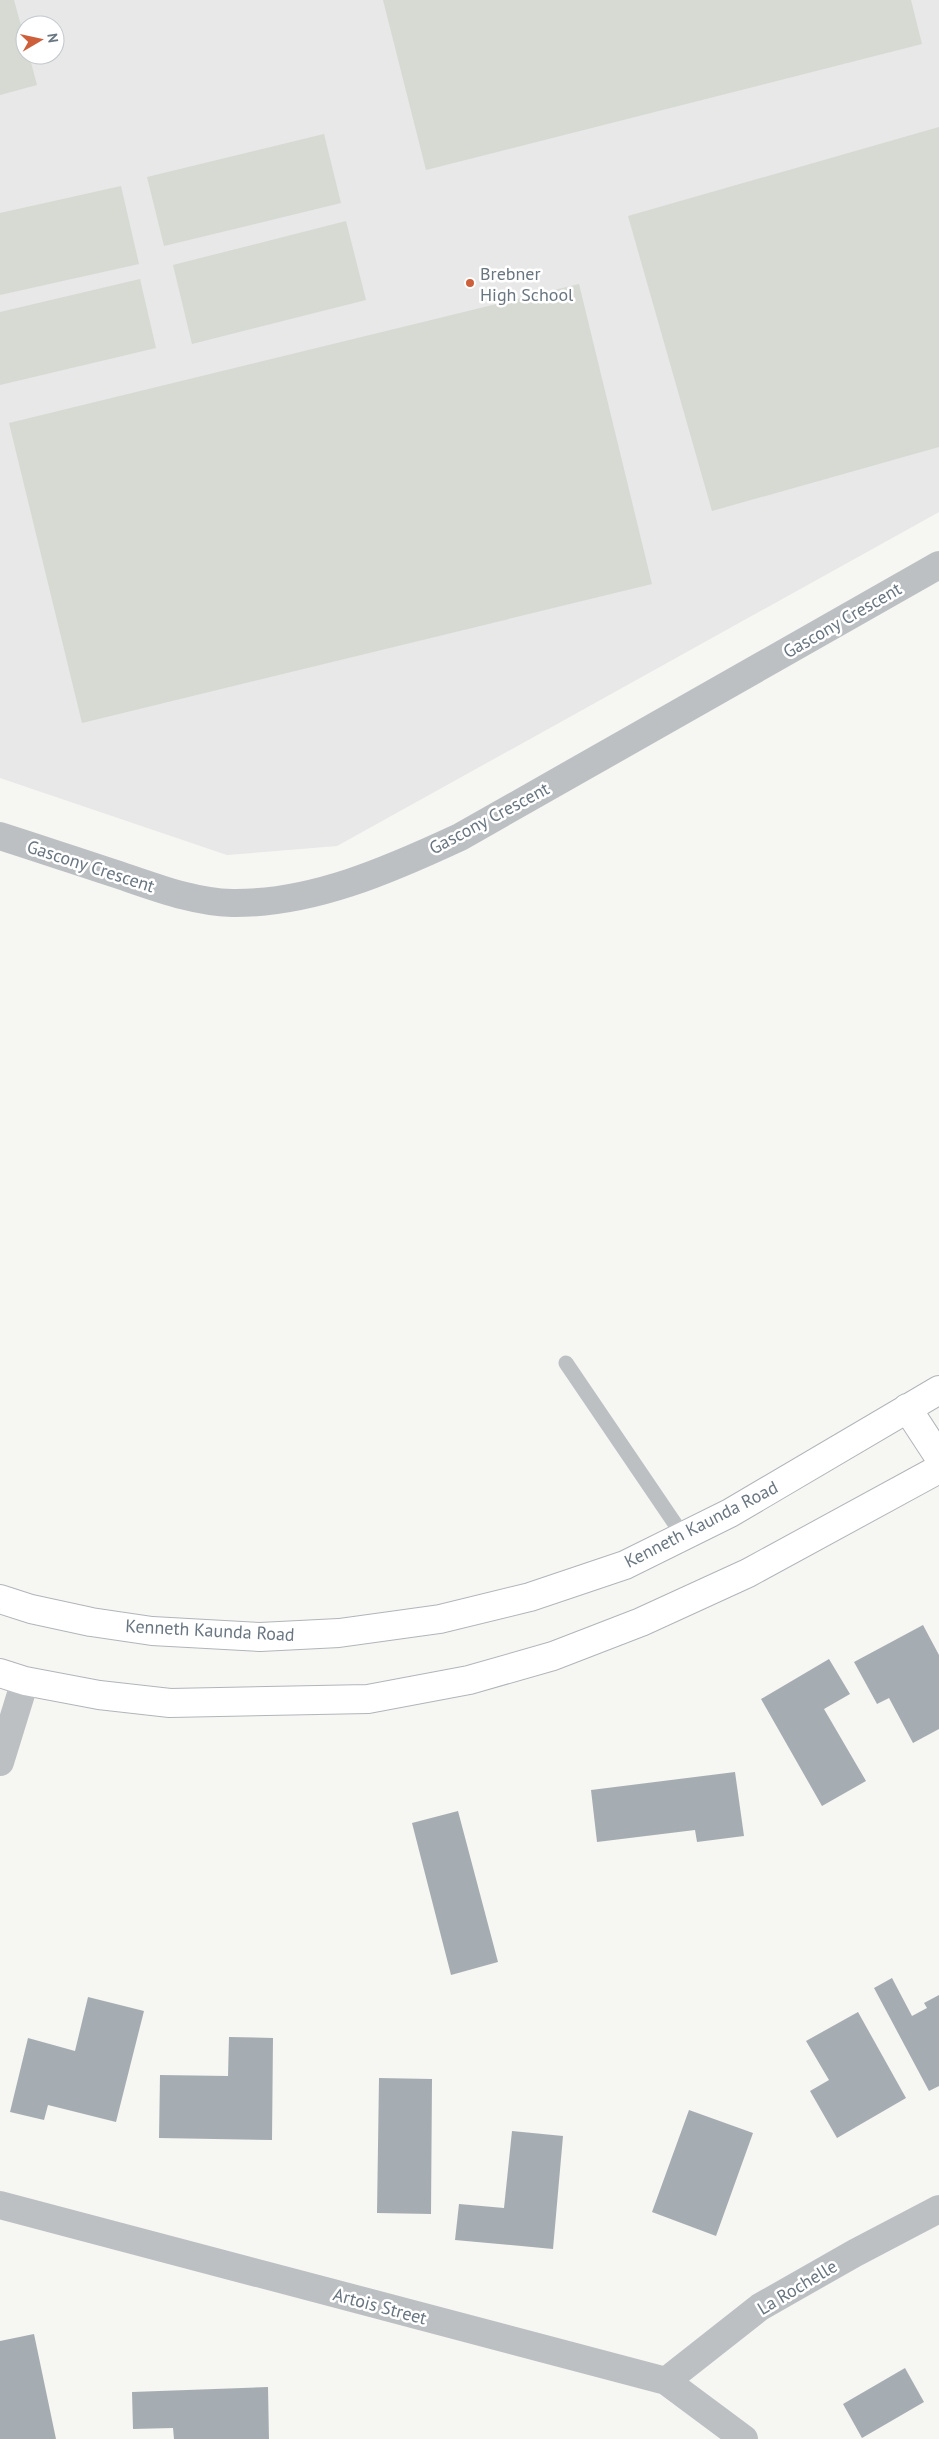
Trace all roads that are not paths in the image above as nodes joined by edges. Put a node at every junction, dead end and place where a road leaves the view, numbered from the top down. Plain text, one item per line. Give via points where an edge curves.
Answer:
1 (939, 565) edge
2 (0, 836) edge
3 (566, 1363) dead end
4 (939, 1390) edge
5 (907, 1408) junction
6 (939, 1457) edge
7 (939, 1470) edge
8 (684, 1537) junction
9 (0, 1599) edge
10 (12, 1677) edge
11 (0, 1762) edge
12 (0, 2205) edge
13 (939, 2208) edge
14 (666, 2381) junction
15 (744, 2439) edge

1 - 2 street, Gascony Crescent via 460,837 402,864 337,886 279,900 241,902 183,896
3 - 8 lane
4 - 5 main road, Kenneth Kaunda Road
5 - 6 main road
5 - 8 main road, Kenneth Kaunda Road
7 - 10 main road via 748,1573 641,1622 553,1656 469,1680 368,1699 170,1703 99,1694
8 - 9 main road, Kenneth Kaunda Road via 625,1565 530,1597 440,1619 339,1634 260,1637 152,1631 65,1617
10 - 11 street
12 - 14 street, Artois Street
13 - 14 street, La Rochelle via 760,2307
14 - 15 street, Artois Street

